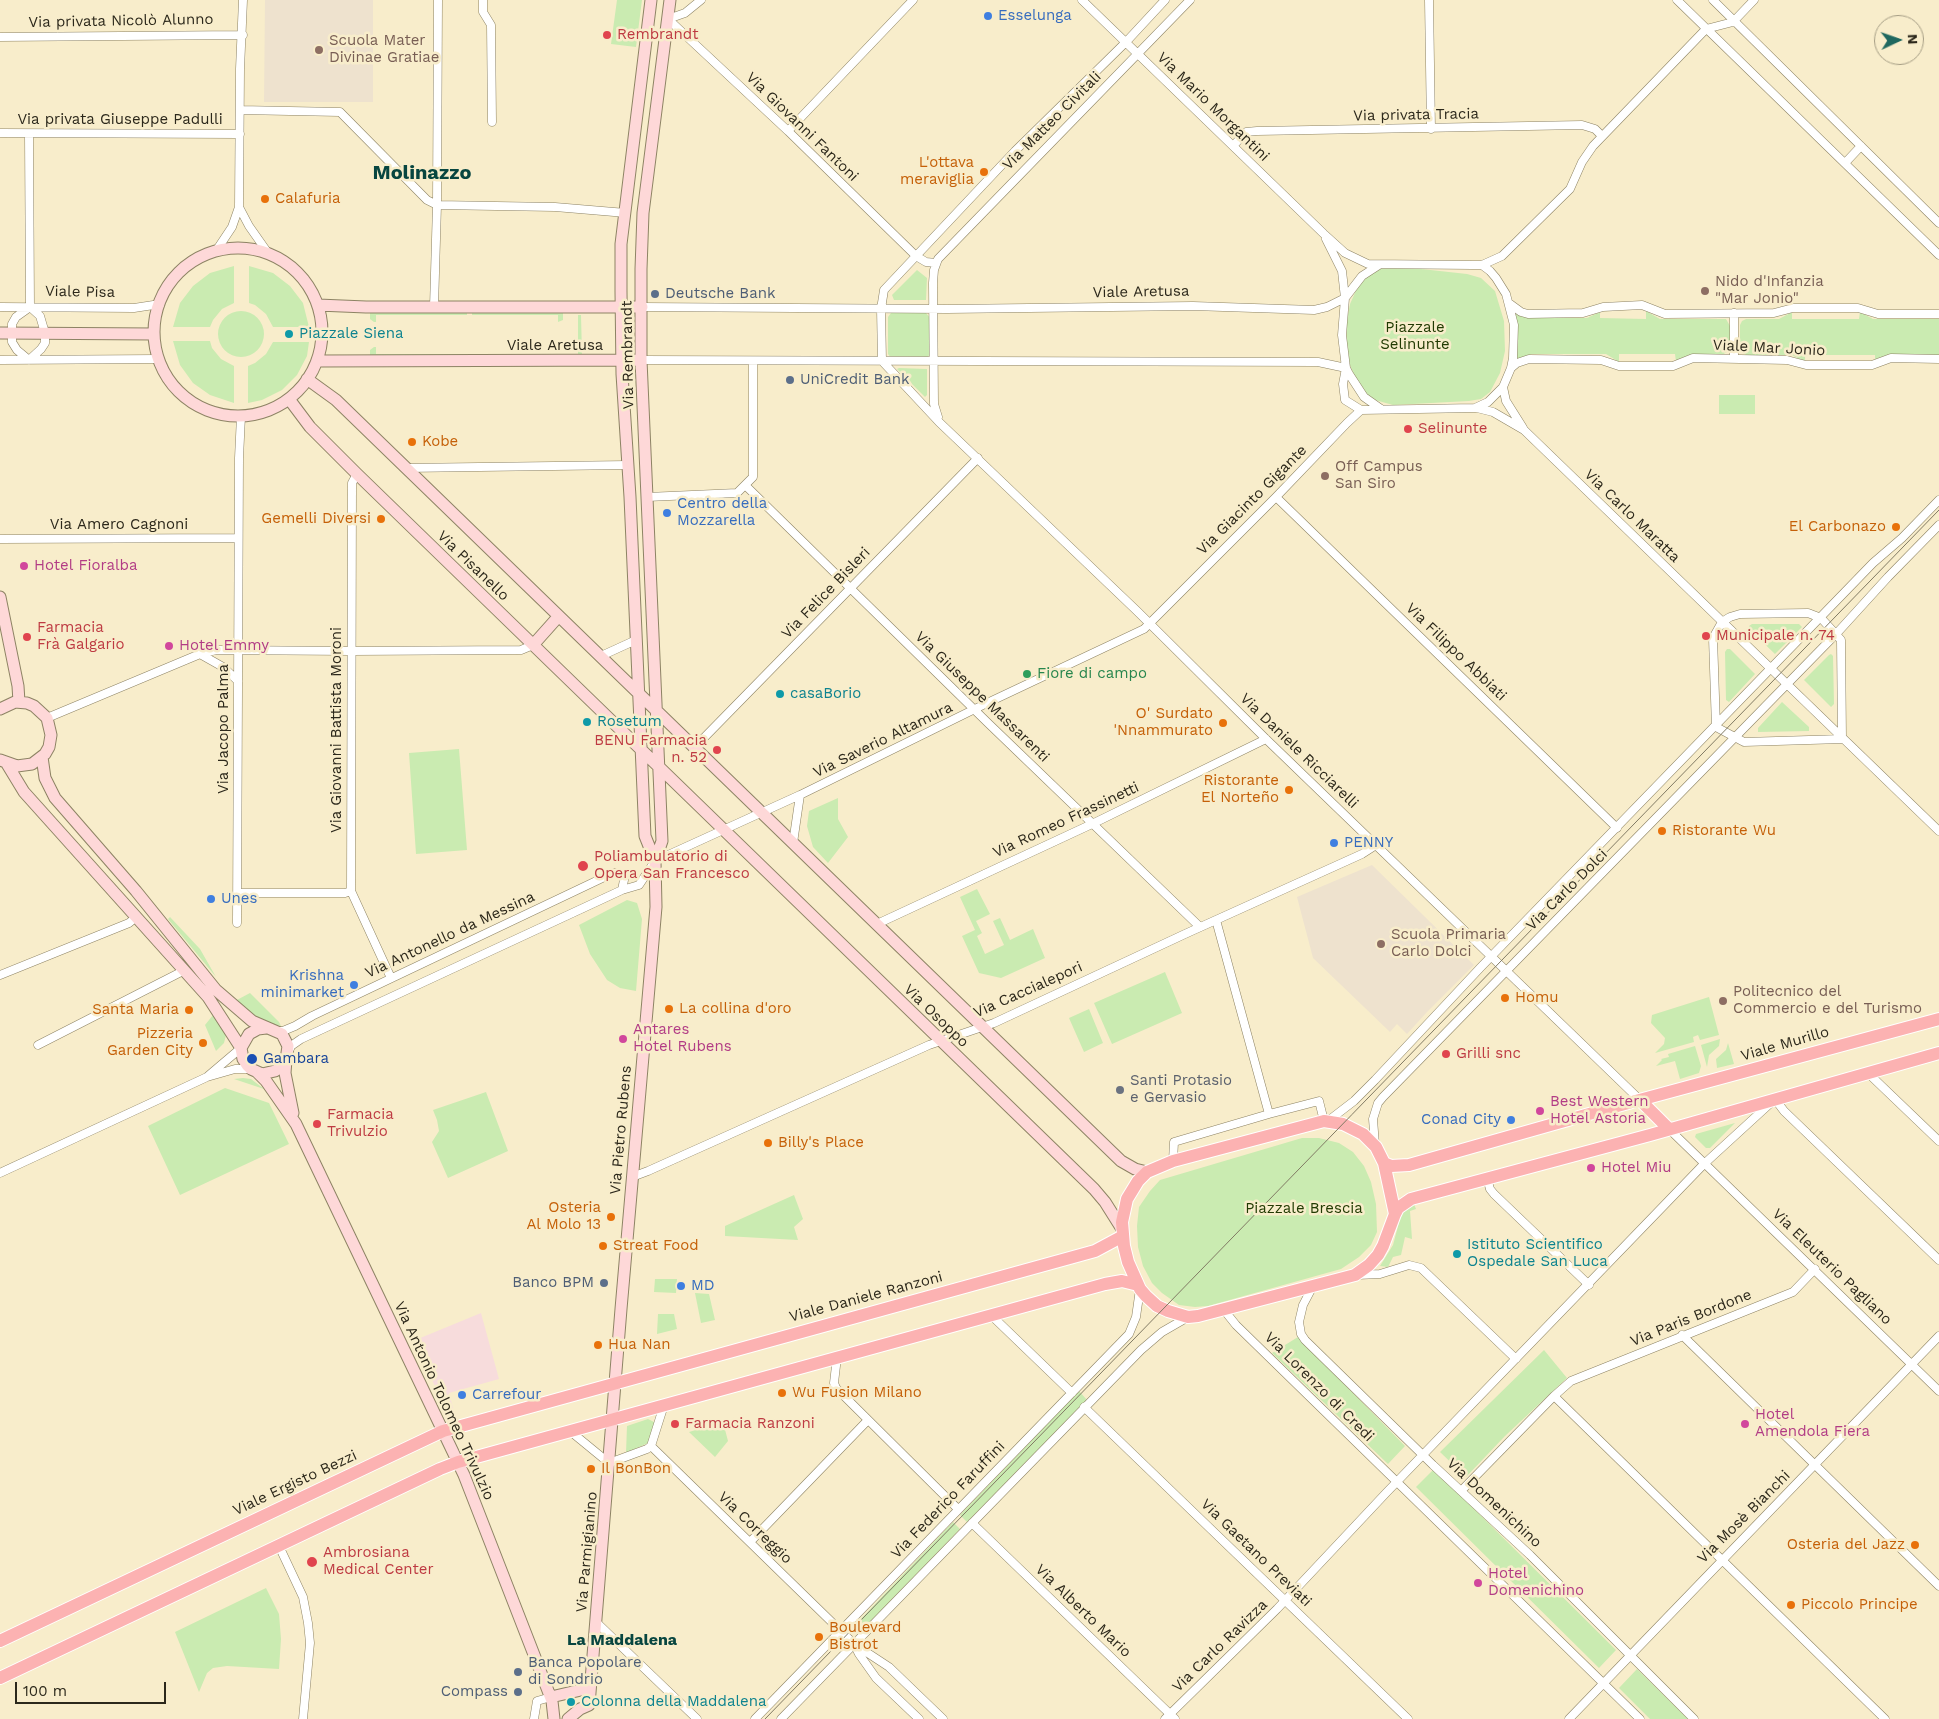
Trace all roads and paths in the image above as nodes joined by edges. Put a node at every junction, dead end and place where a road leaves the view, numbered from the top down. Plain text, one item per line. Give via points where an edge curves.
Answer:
1 (243, 0) edge
2 (438, 0) edge
3 (483, 0) edge
4 (651, 0) edge
5 (670, 0) edge
6 (701, 0) edge
7 (913, 0) edge
8 (1082, 0) edge
9 (1164, 0) edge
10 (1190, 0) edge
11 (1429, 0) edge
12 (1677, 0) edge
13 (1713, 0) edge
14 (1754, 0) edge
15 (696, 3) edge
16 (668, 18) junction
17 (1733, 22) junction
18 (1706, 28) junction
19 (243, 34) junction
20 (0, 37) edge
21 (1126, 42) junction
22 (1138, 54) junction
23 (240, 110) junction
24 (492, 122) dead end
25 (1431, 129) junction
26 (788, 131) junction
27 (0, 133) edge
28 (29, 134) junction
29 (240, 134) junction
30 (1602, 136) junction
31 (1233, 146) junction
32 (1862, 146) junction
33 (1846, 162) junction
34 (437, 205) junction
35 (239, 207) junction
36 (626, 213) junction
37 (1939, 223) edge
38 (1324, 234) junction
39 (216, 251) junction
40 (268, 253) junction
41 (1939, 255) edge
42 (916, 256) junction
43 (936, 263) junction
44 (1380, 264) junction
45 (1482, 266) junction
46 (1346, 298) junction
47 (160, 304) junction
48 (1510, 304) junction
49 (318, 306) junction
50 (622, 306) junction
51 (0, 307) edge
52 (30, 307) junction
53 (434, 307) junction
54 (642, 307) junction
55 (881, 309) junction
56 (934, 309) junction
57 (1734, 313) junction
58 (1939, 314) edge
59 (6, 333) edge
60 (45, 333) junction
61 (154, 334) junction
62 (159, 359) junction
63 (1734, 359) junction
64 (1939, 359) edge
65 (0, 360) edge
66 (29, 360) junction
67 (641, 360) junction
68 (318, 361) junction
69 (621, 361) junction
70 (753, 361) junction
71 (882, 361) junction
72 (934, 361) junction
73 (1346, 368) junction
74 (1512, 368) junction
75 (308, 379) junction
76 (1503, 387) junction
77 (289, 399) junction
78 (1475, 408) junction
79 (1381, 409) junction
80 (1362, 410) junction
81 (241, 416) junction
82 (939, 422) junction
83 (1524, 430) junction
84 (978, 458) junction
85 (628, 464) junction
86 (405, 468) junction
87 (357, 474) junction
88 (745, 485) junction
89 (1276, 496) junction
90 (647, 497) junction
91 (1939, 500) edge
92 (1939, 525) edge
93 (238, 538) junction
94 (0, 539) edge
95 (851, 588) junction
96 (0, 596) edge
97 (558, 617) junction
98 (1821, 618) junction
99 (1722, 622) junction
100 (1150, 624) junction
101 (1837, 633) junction
102 (636, 640) junction
103 (533, 645) junction
104 (238, 650) junction
105 (351, 651) junction
106 (200, 654) junction
107 (601, 656) junction
108 (1771, 669) junction
109 (238, 681) junction
110 (1786, 685) junction
111 (639, 694) junction
112 (19, 702) junction
113 (0, 708) edge
114 (975, 710) junction
115 (657, 712) junction
116 (47, 718) junction
117 (1716, 726) junction
118 (1734, 738) junction
119 (1266, 739) junction
120 (1842, 739) junction
121 (694, 748) junction
122 (641, 751) junction
123 (42, 757) junction
124 (4, 762) edge
125 (659, 768) junction
126 (800, 795) junction
127 (762, 813) junction
128 (1092, 824) junction
129 (1617, 828) junction
130 (722, 830) junction
131 (1939, 832) edge
132 (793, 843) junction
133 (1376, 845) junction
134 (655, 862) junction
135 (622, 890) junction
136 (351, 891) junction
137 (237, 893) junction
138 (136, 917) junction
139 (1216, 920) junction
140 (237, 922) dead end
141 (877, 924) junction
142 (1200, 927) junction
143 (1492, 956) junction
144 (183, 970) junction
145 (1506, 970) junction
146 (0, 975) edge
147 (391, 978) junction
148 (1939, 1019) edge
149 (982, 1027) junction
150 (271, 1029) junction
151 (940, 1040) junction
152 (38, 1045) dead end
153 (241, 1048) junction
154 (1939, 1053) edge
155 (287, 1056) junction
156 (254, 1071) junction
157 (1869, 1074) junction
158 (207, 1077) junction
159 (1774, 1098) junction
160 (1640, 1100) junction
161 (1269, 1114) junction
162 (1326, 1121) junction
163 (296, 1124) junction
164 (1669, 1129) junction
165 (1939, 1142) edge
166 (1376, 1147) junction
167 (1172, 1161) junction
168 (1704, 1164) junction
169 (1385, 1168) junction
170 (1148, 1172) junction
171 (0, 1173) edge
172 (632, 1177) junction
173 (1487, 1178) junction
174 (1395, 1214) junction
175 (1122, 1233) junction
176 (1939, 1260) edge
177 (1815, 1269) junction
178 (1355, 1275) junction
179 (1589, 1285) junction
180 (1313, 1286) junction
181 (1139, 1287) junction
182 (1224, 1310) junction
183 (991, 1315) junction
184 (1188, 1317) junction
185 (1682, 1335) junction
186 (1939, 1336) edge
187 (837, 1357) junction
188 (1516, 1359) junction
189 (1912, 1364) junction
190 (616, 1383) junction
191 (1939, 1391) edge
192 (1072, 1392) junction
193 (1554, 1396) junction
194 (614, 1401) joint
195 (664, 1405) junction
196 (1084, 1407) junction
197 (613, 1419) junction
198 (868, 1420) junction
199 (443, 1431) junction
200 (570, 1431) junction
201 (651, 1446) junction
202 (1424, 1455) junction
203 (458, 1462) junction
204 (609, 1462) junction
205 (1815, 1466) junction
206 (1397, 1483) junction
207 (1461, 1490) junction
208 (958, 1509) junction
209 (972, 1523) junction
210 (750, 1542) junction
211 (279, 1546) junction
212 (1721, 1560) junction
213 (1939, 1586) edge
214 (1285, 1600) junction
215 (596, 1622) junction
216 (841, 1630) junction
217 (0, 1641) edge
218 (854, 1644) junction
219 (1630, 1656) junction
220 (889, 1667) junction
221 (0, 1678) edge
222 (876, 1678) junction
223 (591, 1683) junction
224 (1603, 1684) junction
225 (551, 1697) junction
226 (1170, 1717) edge
227 (303, 1719) edge
228 (534, 1719) edge
229 (554, 1719) edge
230 (568, 1719) edge
231 (697, 1719) edge
232 (755, 1719) edge
233 (780, 1719) edge
234 (919, 1719) edge
235 (943, 1719) edge
236 (1408, 1719) edge
237 (1569, 1719) edge
238 (1640, 1719) edge
239 (1694, 1719) edge
240 (1884, 1719) edge

1 - 19 street
2 - 34 street
3 - 24 street via 483,12 491,25
4 - 36 street, Via Rembrandt
5 - 16 street, Via Rembrandt
6 - 15 street
7 - 26 street
8 - 21 street, Via Mario Morgantini
9 - 21 street, Via Matteo Civitali
10 - 22 street, Via Matteo Civitali
11 - 25 street
12 - 18 street
13 - 17 street
14 - 17 street
15 - 16 street via 685,13
16 - 26 street, Via Giovanni Fantoni
16 - 54 street, Via Rembrandt via 643,213
17 - 18 street
17 - 32 street
18 - 30 street
18 - 33 street
19 - 20 street, Via privata Nicolò Alunno
19 - 23 street
21 - 22 street, Via Mario Morgantini
21 - 42 street, Via Matteo Civitali via 1015,151
22 - 31 street, Via Mario Morgantini
22 - 43 street, Via Matteo Civitali via 1028,164
23 - 29 street
23 - 34 street via 340,112 427,200
25 - 30 street, Via privata Tracia via 1582,125 1595,129
25 - 31 street, Via privata Tracia via 1252,131 1246,132
26 - 42 street, Via Giovanni Fantoni
27 - 28 street, Via privata Giuseppe Padulli
28 - 29 street, Via privata Giuseppe Padulli
28 - 52 street
29 - 35 street
30 - 45 street via 1582,162 1570,189 1502,256
31 - 38 street, Via Mario Morgantini
32 - 33 street
32 - 37 street
33 - 41 street
34 - 36 street via 555,206
34 - 53 street
35 - 39 street via 232,227
35 - 40 street
36 - 50 street, Via Rembrandt via 621,244
38 - 44 street, Via Mario Morgantini via 1352,257 1368,264
38 - 46 street, Via Mario Morgantini via 1342,271
39 - 40 street via 237,248
39 - 47 street via 197,259 180,272 167,288
40 - 49 street via 302,277
42 - 43 street
42 - 55 street, Via Matteo Civitali via 884,290
43 - 56 street via 933,274
44 - 45 street
44 - 46 street via 1362,276
45 - 48 street via 1496,278
46 - 56 street, Viale Aretusa via 1327,308 1314,310 1193,306
46 - 73 street via 1342,335
47 - 52 street, Viale Pisa via 134,308
47 - 61 street
48 - 57 street via 1528,314 1583,313 1602,307 1642,306 1665,314
48 - 74 street via 1514,336
49 - 53 street, Viale Aretusa
49 - 68 street via 322,334
50 - 53 street, Viale Aretusa
50 - 54 street, Viale Aretusa
50 - 69 street, Via Rembrandt
51 - 52 street, Viale Pisa
52 - 59 street via 16,317
52 - 60 street via 40,316
54 - 55 street, Viale Aretusa
54 - 67 street, Via Rembrandt
55 - 56 street, Viale Aretusa
55 - 71 street
56 - 72 street
57 - 58 street via 1774,313 1793,308 1858,308 1878,314
57 - 63 street
59 - 60 street
59 - 66 street via 17,350
60 - 61 street
60 - 66 street via 45,343
61 - 62 street
62 - 66 street
62 - 81 street via 174,385 196,404 217,413
63 - 64 street, Viale Mar Jonio via 1787,360 1806,366 1872,365 1891,358
63 - 74 street, Viale Mar Jonio via 1693,358 1672,366 1619,366 1601,360 1529,359
65 - 66 street
67 - 69 street, Viale Aretusa
67 - 70 street, Viale Aretusa
67 - 90 street, Via Rembrandt
68 - 69 street, Viale Aretusa
68 - 75 street
69 - 85 street, Via Rembrandt
70 - 71 street, Viale Aretusa
70 - 88 street via 753,477
71 - 72 street, Viale Aretusa
71 - 82 street, Via Daniele Ricciarelli
72 - 73 street, Viale Aretusa via 1312,362
72 - 82 street via 934,404
73 - 79 street via 1358,391
73 - 80 street via 1345,400
74 - 76 street
75 - 77 street
75 - 86 street, Via Pisanello via 336,400
76 - 78 street via 1488,402
76 - 83 street, Via Carlo Maratta via 1506,401
77 - 81 street via 263,412
77 - 87 street, Via Pisanello via 310,427
78 - 79 street
78 - 83 street, Via Carlo Maratta via 1493,412
79 - 80 street
80 - 89 street, Via Giacinto Gigante
81 - 93 street, Via Jacopo Palma
82 - 84 street, Via Daniele Ricciarelli
83 - 99 street, Via Carlo Maratta
84 - 95 street, Via Felice Bisleri
84 - 100 street, Via Daniele Ricciarelli
85 - 86 street
85 - 102 street, Via Rembrandt
86 - 97 street, Via Pisanello
87 - 103 street, Via Pisanello
87 - 105 street, Via Giovanni Battista Moroni via 352,483
88 - 90 street via 737,493
88 - 95 street, Via Giuseppe Massarenti
89 - 100 street, Via Giacinto Gigante
89 - 129 street, Via Filippo Abbiati
90 - 115 street, Via Rembrandt
91 - 98 street, Via Carlo Dolci
92 - 101 street, Via Carlo Dolci
93 - 94 street, Via Amero Cagnoni
93 - 104 street, Via Jacopo Palma
95 - 114 street, Via Giuseppe Massarenti
95 - 121 street, Via Felice Bisleri
96 - 112 street
97 - 103 street
97 - 107 street, Via Pisanello
98 - 99 street via 1808,614 1740,614
98 - 101 street
98 - 108 street, Via Carlo Dolci
99 - 108 street, Via Carlo Maratta
99 - 117 street via 1714,638
100 - 114 street, Via Saverio Altamura
100 - 119 street, Via Daniele Ricciarelli
101 - 110 street, Via Carlo Dolci
101 - 120 street via 1842,644
102 - 107 street
102 - 111 street, Via Rembrandt
103 - 105 street via 522,650
103 - 122 street, Via Pisanello
104 - 105 street
104 - 106 street
104 - 109 street, Via Jacopo Palma
105 - 136 street, Via Giovanni Battista Moroni
106 - 109 street via 223,667
106 - 116 street
107 - 111 street, Via Pisanello
108 - 110 street, Via Carlo Maratta
108 - 117 street, Via Carlo Dolci
109 - 137 street, Via Jacopo Palma
110 - 118 street, Via Carlo Dolci
110 - 120 street, Via Carlo Maratta
111 - 115 street, Via Pisanello
111 - 122 street, Via Rembrandt
112 - 113 street
112 - 116 street via 38,708
114 - 126 street, Via Saverio Altamura
114 - 128 street, Via Giuseppe Massarenti
115 - 121 street, Via Pisanello
115 - 125 street, Via Rembrandt
116 - 123 street via 51,739
117 - 118 street
117 - 129 street, Via Carlo Dolci
118 - 120 street via 1753,743
118 - 145 street, Via Carlo Dolci
119 - 128 street, Via Romeo Frassinetti
119 - 133 street, Via Daniele Ricciarelli
120 - 131 street, Via Carlo Maratta
121 - 127 street, Via Osoppo
122 - 125 street, Via Pisanello
122 - 134 street, Via Rembrandt via 645,836
123 - 124 street via 26,766
123 - 150 street via 45,778 55,798 216,990 252,1021
124 - 138 street via 24,792
125 - 130 street, Via Osoppo
125 - 134 street, Via Rembrandt via 662,841
126 - 127 street, Via Saverio Altamura
126 - 132 street
127 - 130 street, Via Saverio Altamura
127 - 132 street, Via Osoppo
128 - 141 street, Via Romeo Frassinetti
128 - 142 street, Via Giuseppe Massarenti
129 - 143 street, Via Carlo Dolci
130 - 134 street, Via Saverio Altamura
130 - 151 street, Via Osoppo
132 - 141 street, Via Osoppo
133 - 139 street, Via Caccialepori
133 - 143 street, Via Daniele Ricciarelli
134 - 135 street via 639,885
134 - 172 street, Via Pietro Rubens via 656,907
135 - 147 street, Via Antonello da Messina via 623,877 613,872
135 - 155 street via 302,1039 291,1046
136 - 137 street
136 - 147 street, Via Giovanni Battista Moroni
137 - 140 street, Via Jacopo Palma
138 - 144 street
138 - 146 street via 129,923
139 - 142 street, Via Caccialepori
139 - 161 street
141 - 149 street, Via Osoppo
142 - 149 street, Via Caccialepori
143 - 145 street, Via Daniele Ricciarelli
143 - 162 street, Via Carlo Dolci via 1354,1102
144 - 152 street
144 - 153 street via 208,997
145 - 160 street, Via Daniele Ricciarelli
145 - 166 street, Via Carlo Dolci via 1378,1103 1373,1119
147 - 150 street, Via Antonello da Messina via 295,1026 283,1031
148 - 160 main road, Viale Murillo
149 - 151 street, Via Caccialepori
149 - 170 street, Via Osoppo via 1121,1161
150 - 153 street via 258,1028 249,1034
150 - 155 street via 286,1040
151 - 172 street, Via Caccialepori
151 - 175 street, Via Osoppo via 1102,1197
153 - 156 street via 244,1059
153 - 158 street
154 - 157 main road
155 - 156 street via 276,1071 268,1074
155 - 163 street, Via Antonio Tolomeo Trivulzio via 287,1092
156 - 158 street via 235,1069
156 - 163 street, Via Antonio Tolomeo Trivulzio via 266,1080
157 - 159 main road
157 - 165 street
158 - 171 street
159 - 164 main road
159 - 168 street
159 - 176 street
160 - 164 main road
160 - 169 main road, Viale Murillo via 1409,1165
161 - 162 street via 1319,1101
161 - 167 street via 1174,1142
162 - 166 main road via 1347,1126
162 - 167 main road
163 - 199 street, Via Antonio Tolomeo Trivulzio
164 - 168 street
164 - 173 main road
166 - 169 main road
167 - 170 main road
168 - 177 street, Via Eleuterio Pagliano
168 - 179 street, Via Carlo Ravizza
169 - 174 main road
170 - 175 main road via 1138,1181 1128,1199
172 - 190 street, Via Pietro Rubens
173 - 174 main road via 1410,1199
173 - 179 street via 1494,1194
174 - 178 main road via 1378,1256
175 - 181 main road via 1128,1262
175 - 190 main road, Viale Daniele Ranzoni via 1096,1251
177 - 185 street, Via Paris Bordone via 1793,1292
177 - 189 street, Via Eleuterio Pagliano
178 - 180 main road
178 - 188 street via 1380,1274 1409,1266 1422,1268
179 - 188 street, Via Carlo Ravizza
180 - 182 main road
180 - 202 street, Via Lorenzo di Credi via 1303,1305 1299,1322 1301,1334
181 - 183 main road via 1122,1281 1105,1284
181 - 184 main road via 1157,1306
181 - 192 street, Via Federico Faruffini via 1132,1329
182 - 184 main road
182 - 206 street, Via Lorenzo di Credi
183 - 187 main road
183 - 192 street
184 - 196 street via 1153,1338
185 - 193 street, Via Paris Bordone via 1571,1381
185 - 205 street
186 - 189 street, Via Mosè Bianchi
187 - 195 main road
187 - 198 street via 836,1388
188 - 202 street, Via Carlo Ravizza
189 - 191 street, Via Eleuterio Pagliano
189 - 205 street, Via Mosè Bianchi
190 - 194 street, Via Pietro Rubens
190 - 199 main road, Viale Ergisto Bezzi
192 - 208 street, Via Federico Faruffini
193 - 207 street, Via Paris Bordone
193 - 212 street
194 - 197 street, Via Parmigianino
195 - 197 main road
195 - 201 street
196 - 209 street
196 - 214 street, Via Gaetano Previati
197 - 200 main road
197 - 204 street, Via Parmigianino
198 - 208 street
198 - 210 street
199 - 203 street, Via Antonio Tolomeo Trivulzio
199 - 217 main road, Viale Ergisto Bezzi
200 - 203 main road
200 - 204 street
201 - 204 street
201 - 210 street, Via Correggio
202 - 206 street, Via Carlo Ravizza
202 - 207 street, Via Domenichino
203 - 211 main road
203 - 225 street, Via Antonio Tolomeo Trivulzio
204 - 215 street, Via Parmigianino
205 - 212 street, Via Mosè Bianchi
205 - 213 street
206 - 214 street, Via Carlo Ravizza
206 - 224 street
207 - 219 street, Via Domenichino
208 - 216 street, Via Federico Faruffini
209 - 218 street
209 - 226 street, Via Alberto Mario
210 - 216 street, Via Correggio
211 - 221 main road
211 - 227 street via 303,1597 308,1623 310,1642
212 - 219 street, Via Mosè Bianchi
212 - 240 street
214 - 226 street, Via Carlo Ravizza
214 - 236 street, Via Gaetano Previati
215 - 223 street, Via Parmigianino
215 - 231 street
216 - 218 street, Via Correggio
216 - 232 street, Via Federico Faruffini
218 - 220 street
218 - 222 street
218 - 233 street
219 - 224 street, Via Mosè Bianchi
219 - 239 street, Via Domenichino
220 - 222 street via 880,1669
220 - 235 street
222 - 234 street
223 - 225 street via 580,1690
223 - 230 street, Via Parmigianino via 589,1705
224 - 237 street, Via Mosè Bianchi
224 - 238 street
225 - 228 street via 537,1701
225 - 229 street, Via Antonio Tolomeo Trivulzio

